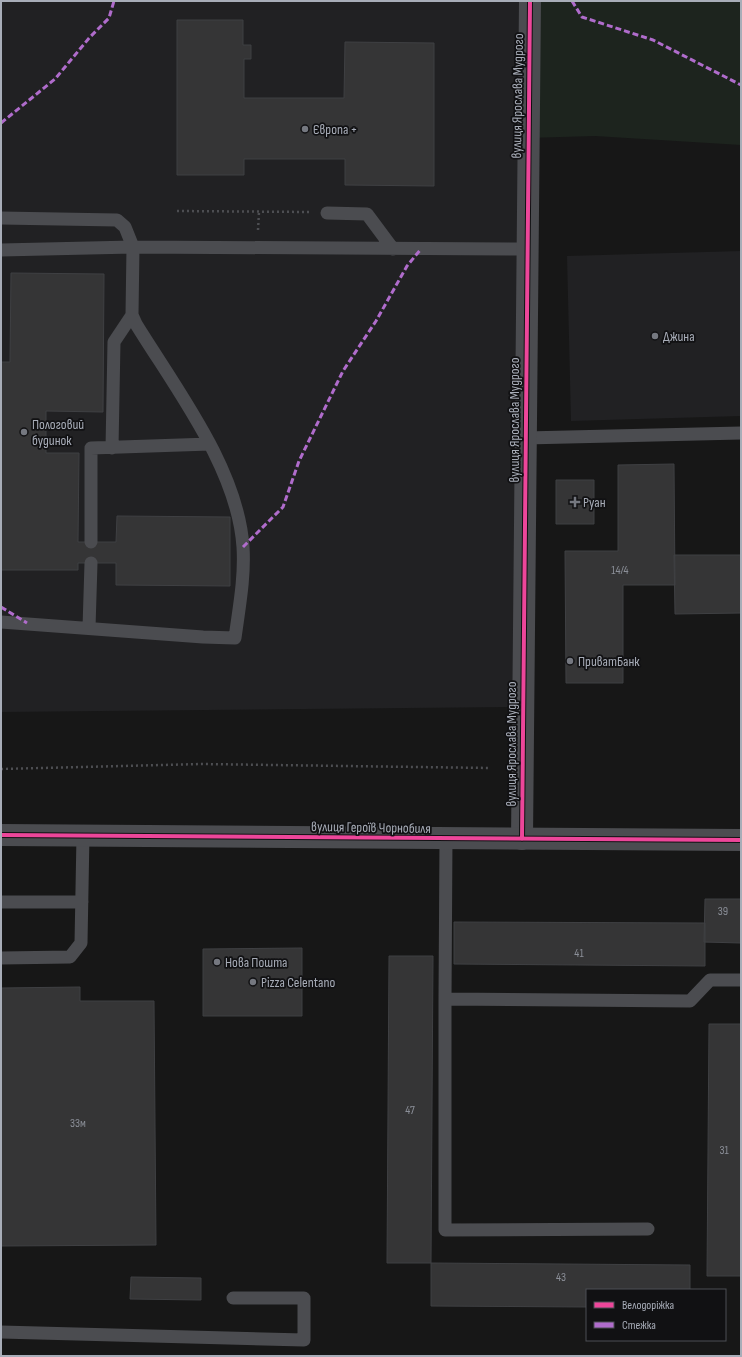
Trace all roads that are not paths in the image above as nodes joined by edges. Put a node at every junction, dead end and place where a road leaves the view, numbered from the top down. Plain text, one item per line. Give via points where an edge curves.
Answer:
1 (530, 1) edge
2 (327, 213) road end
3 (1, 218) edge
4 (132, 248) junction
5 (393, 249) junction
6 (526, 249) junction
7 (1, 250) edge
8 (132, 315) junction
9 (741, 433) edge
10 (525, 438) junction
11 (210, 444) junction
12 (112, 448) junction
13 (91, 542) dead end
14 (91, 563) dead end
15 (1, 622) edge
16 (89, 628) junction
17 (1, 835) edge
18 (83, 835) junction
19 (446, 838) junction
20 (522, 839) junction
21 (741, 840) edge
22 (1, 902) edge
23 (82, 902) junction
24 (1, 958) edge
25 (741, 980) edge
26 (445, 1000) junction
27 (648, 1229) dead end
28 (232, 1298) dead end
29 (1, 1332) edge

1 - 6 street, вулиця Ярослава Мудрого
2 - 5 lane via 368,214
3 - 4 lane via 117,220 125,227
4 - 5 lane
4 - 7 lane
4 - 8 lane
5 - 6 lane
6 - 10 street, вулиця Ярослава Мудрого
8 - 11 lane
8 - 12 lane via 114,342
9 - 10 lane
10 - 20 street, вулиця Ярослава Мудрого
11 - 12 lane
11 - 16 lane via 236,503 243,547 242,581 234,638
12 - 13 lane via 91,448
14 - 16 lane
15 - 16 lane
17 - 18 street, вулиця Героїв Чорнобиля
18 - 19 street, вулиця Героїв Чорнобиля
18 - 23 lane
19 - 20 street, вулиця Героїв Чорнобиля
19 - 26 lane
20 - 21 street, вулиця Героїв Чорнобиля
22 - 23 lane
23 - 24 lane via 81,943 70,957
25 - 26 lane via 710,980 690,1001
26 - 27 lane via 445,1230
28 - 29 lane via 304,1298 304,1340

